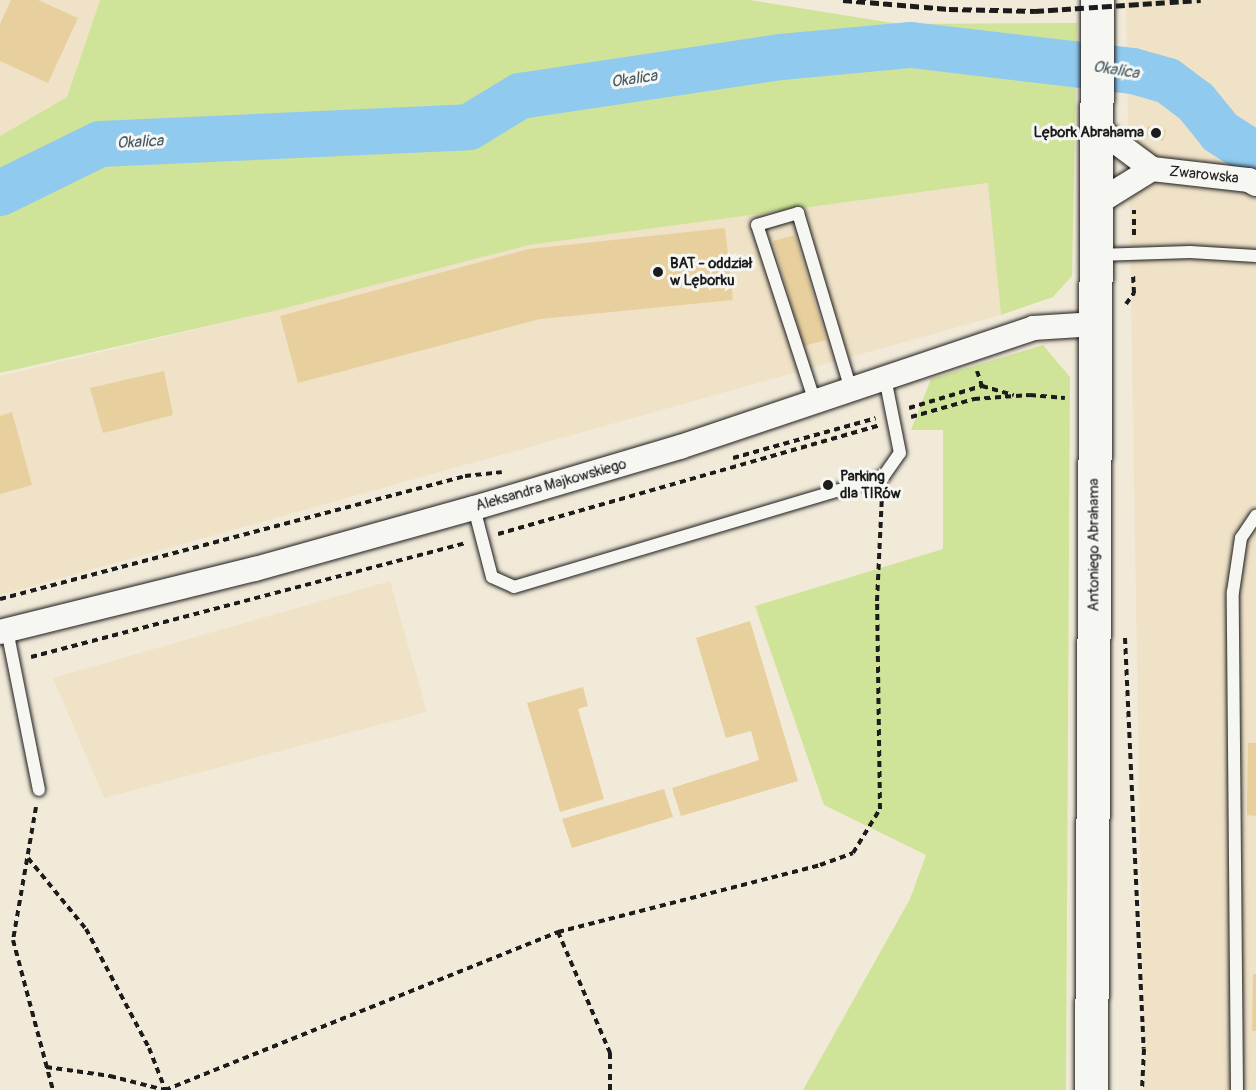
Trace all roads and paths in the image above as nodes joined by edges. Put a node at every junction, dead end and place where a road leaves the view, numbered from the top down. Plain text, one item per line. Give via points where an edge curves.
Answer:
1 (1097, 0) edge
2 (1097, 113) junction
3 (1152, 169) junction
4 (1256, 183) edge
5 (1097, 203) junction
6 (1133, 254) junction
7 (1096, 255) junction
8 (1256, 256) edge
9 (1109, 316) junction
10 (971, 348) junction
11 (885, 378) junction
12 (982, 386) dead end
13 (851, 390) junction
14 (1014, 396) dead end
15 (815, 402) junction
16 (895, 421) junction
17 (514, 469) dead end
18 (883, 477) junction
19 (474, 508) junction
20 (1256, 516) edge
21 (482, 538) junction
22 (0, 599) edge
23 (3, 631) edge
24 (1125, 636) dead end
25 (14, 662) junction
26 (39, 790) joint
27 (28, 858) junction
28 (558, 932) junction
29 (46, 1067) junction
30 (52, 1090) edge
31 (165, 1090) edge
32 (610, 1090) edge
33 (1091, 1090) edge
34 (1142, 1090) edge
35 (1237, 1090) edge

1 - 2 main road, Antoniego Abrahama
2 - 3 street, Zwarowska
2 - 5 main road, Antoniego Abrahama
3 - 4 street, Zwarowska
3 - 5 street, Zwarowska
5 - 7 main road, Antoniego Abrahama
6 - 7 lane
6 - 8 lane
6 - 9 path via 1134,293
7 - 9 main road, Antoniego Abrahama
9 - 10 street, Aleksandra Majkowskiego via 1034,328
9 - 33 main road, Antoniego Abrahama
10 - 11 street, Aleksandra Majkowskiego
10 - 12 path
11 - 13 street, Aleksandra Majkowskiego
11 - 16 lane
13 - 15 street, Aleksandra Majkowskiego
13 - 15 lane via 798,213 757,225
14 - 16 path via 974,399
15 - 19 street, Aleksandra Majkowskiego
16 - 18 lane via 900,453
16 - 21 path
17 - 22 path via 465,476
18 - 21 lane via 514,587 492,577
18 - 28 path via 877,600 880,809 852,853 820,865
19 - 21 lane
19 - 23 street, Aleksandra Majkowskiego via 255,569
20 - 35 lane via 1241,538 1233,592
21 - 25 path
23 - 25 lane
24 - 34 path via 1144,1049
25 - 26 lane
26 - 27 path
27 - 29 path via 13,940
27 - 31 path via 86,929 149,1047
28 - 31 path
28 - 32 path via 610,1053
29 - 30 path
29 - 31 path via 110,1076

